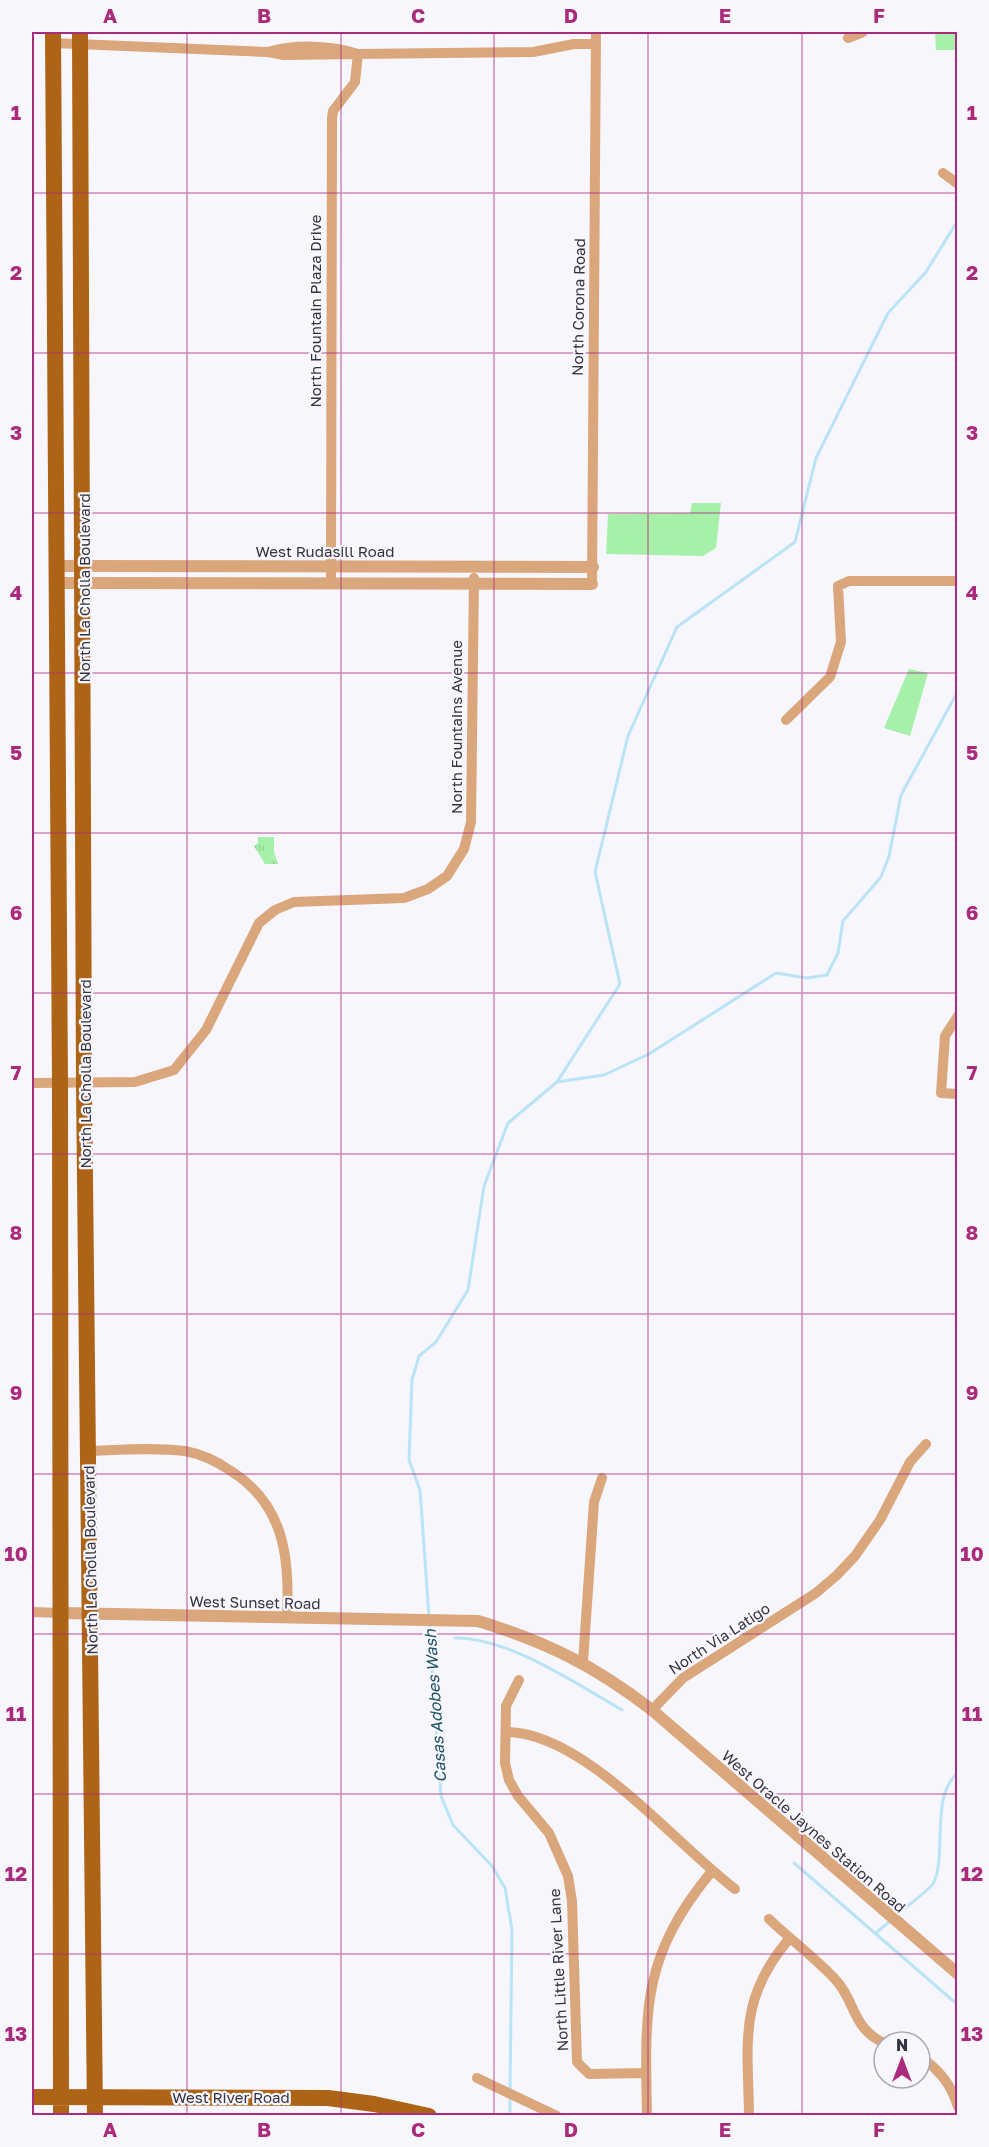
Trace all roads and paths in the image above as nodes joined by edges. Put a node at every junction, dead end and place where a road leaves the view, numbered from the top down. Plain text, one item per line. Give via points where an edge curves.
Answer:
1 (596, 32) edge
2 (863, 32) edge
3 (53, 37) edge
4 (80, 38) edge
5 (848, 38) dead end
6 (596, 44) junction
7 (358, 54) junction
8 (943, 173) dead end
9 (957, 184) edge
10 (593, 567) junction
11 (331, 572) junction
12 (57, 574) junction
13 (84, 574) junction
14 (474, 581) junction
15 (957, 581) edge
16 (592, 584) joint
17 (786, 720) dead end
18 (957, 1016) edge
19 (32, 1083) edge
20 (60, 1084) junction
21 (84, 1085) junction
22 (957, 1094) edge
23 (926, 1444) dead end
24 (88, 1451) junction
25 (602, 1478) dead end
26 (32, 1612) edge
27 (61, 1613) junction
28 (91, 1613) junction
29 (287, 1618) junction
30 (583, 1662) junction
31 (519, 1680) dead end
32 (652, 1710) junction
33 (506, 1732) junction
34 (712, 1872) junction
35 (735, 1888) dead end
36 (769, 1919) dead end
37 (789, 1939) junction
38 (957, 1974) edge
39 (872, 2037) edge
40 (932, 2068) edge
41 (646, 2073) junction
42 (477, 2078) dead end
43 (61, 2096) junction
44 (96, 2096) junction
45 (32, 2097) edge
46 (957, 2107) edge
47 (61, 2115) edge
48 (95, 2115) edge
49 (429, 2115) edge
50 (556, 2115) edge
51 (647, 2115) edge
52 (748, 2115) edge

1 - 6 street, North Corona Road
2 - 5 street
3 - 4 street
3 - 12 main road, North La Cholla Boulevard
4 - 7 street via 284,55
4 - 13 main road, North La Cholla Boulevard
6 - 7 street via 563,45 533,52
6 - 10 street, North Corona Road
7 - 11 street, North Fountain Plaza Drive via 355,82 332,118
8 - 9 street
10 - 11 street, West Rudasill Road
10 - 16 street, North Corona Road
11 - 13 street, West Rudasill Road
12 - 13 street, West Rudasill Road
12 - 20 main road, North La Cholla Boulevard
13 - 14 street, West Rudasill Road
13 - 21 main road, North La Cholla Boulevard
14 - 16 street, West Rudasill Road
14 - 21 street, North Fountains Avenue via 471,822 464,849 447,876 404,898 294,902 275,910 259,923 206,1030 174,1070 135,1082
15 - 17 street via 849,581 838,586 841,642 830,677
18 - 22 street via 945,1036 941,1093
19 - 20 street
20 - 21 street
20 - 27 main road, North La Cholla Boulevard
21 - 24 main road, North La Cholla Boulevard
23 - 32 street, North Via Latigo via 910,1462 880,1520 837,1575 816,1593 683,1678
24 - 28 main road, North La Cholla Boulevard
24 - 29 street via 186,1451 218,1463 250,1483 272,1511 284,1546 289,1584
25 - 30 street via 594,1502
26 - 27 street, West Sunset Road
27 - 28 street, West Sunset Road
27 - 43 main road, North La Cholla Boulevard
28 - 29 street, West Sunset Road
28 - 44 main road, North La Cholla Boulevard
29 - 30 street, West Sunset Road via 478,1621 525,1635
30 - 32 street
31 - 33 street, North Little River Lane via 506,1706
32 - 38 street, West Oracle Jaynes Station Road
33 - 34 street via 532,1735 577,1756 607,1777
33 - 41 street, North Little River Lane via 509,1780 549,1833 568,1876 576,2056 580,2072
34 - 35 street
34 - 41 street via 679,1916 661,1952 647,2007
36 - 37 street
37 - 39 street via 836,1980 861,2026
37 - 52 street via 766,1969 752,2003 748,2025
40 - 46 street via 945,2079
41 - 51 street
42 - 50 street
43 - 44 main road, West River Road
43 - 45 main road, West River Road
43 - 47 main road, North La Cholla Boulevard
44 - 48 main road, North La Cholla Boulevard
44 - 49 main road, West River Road via 328,2098

